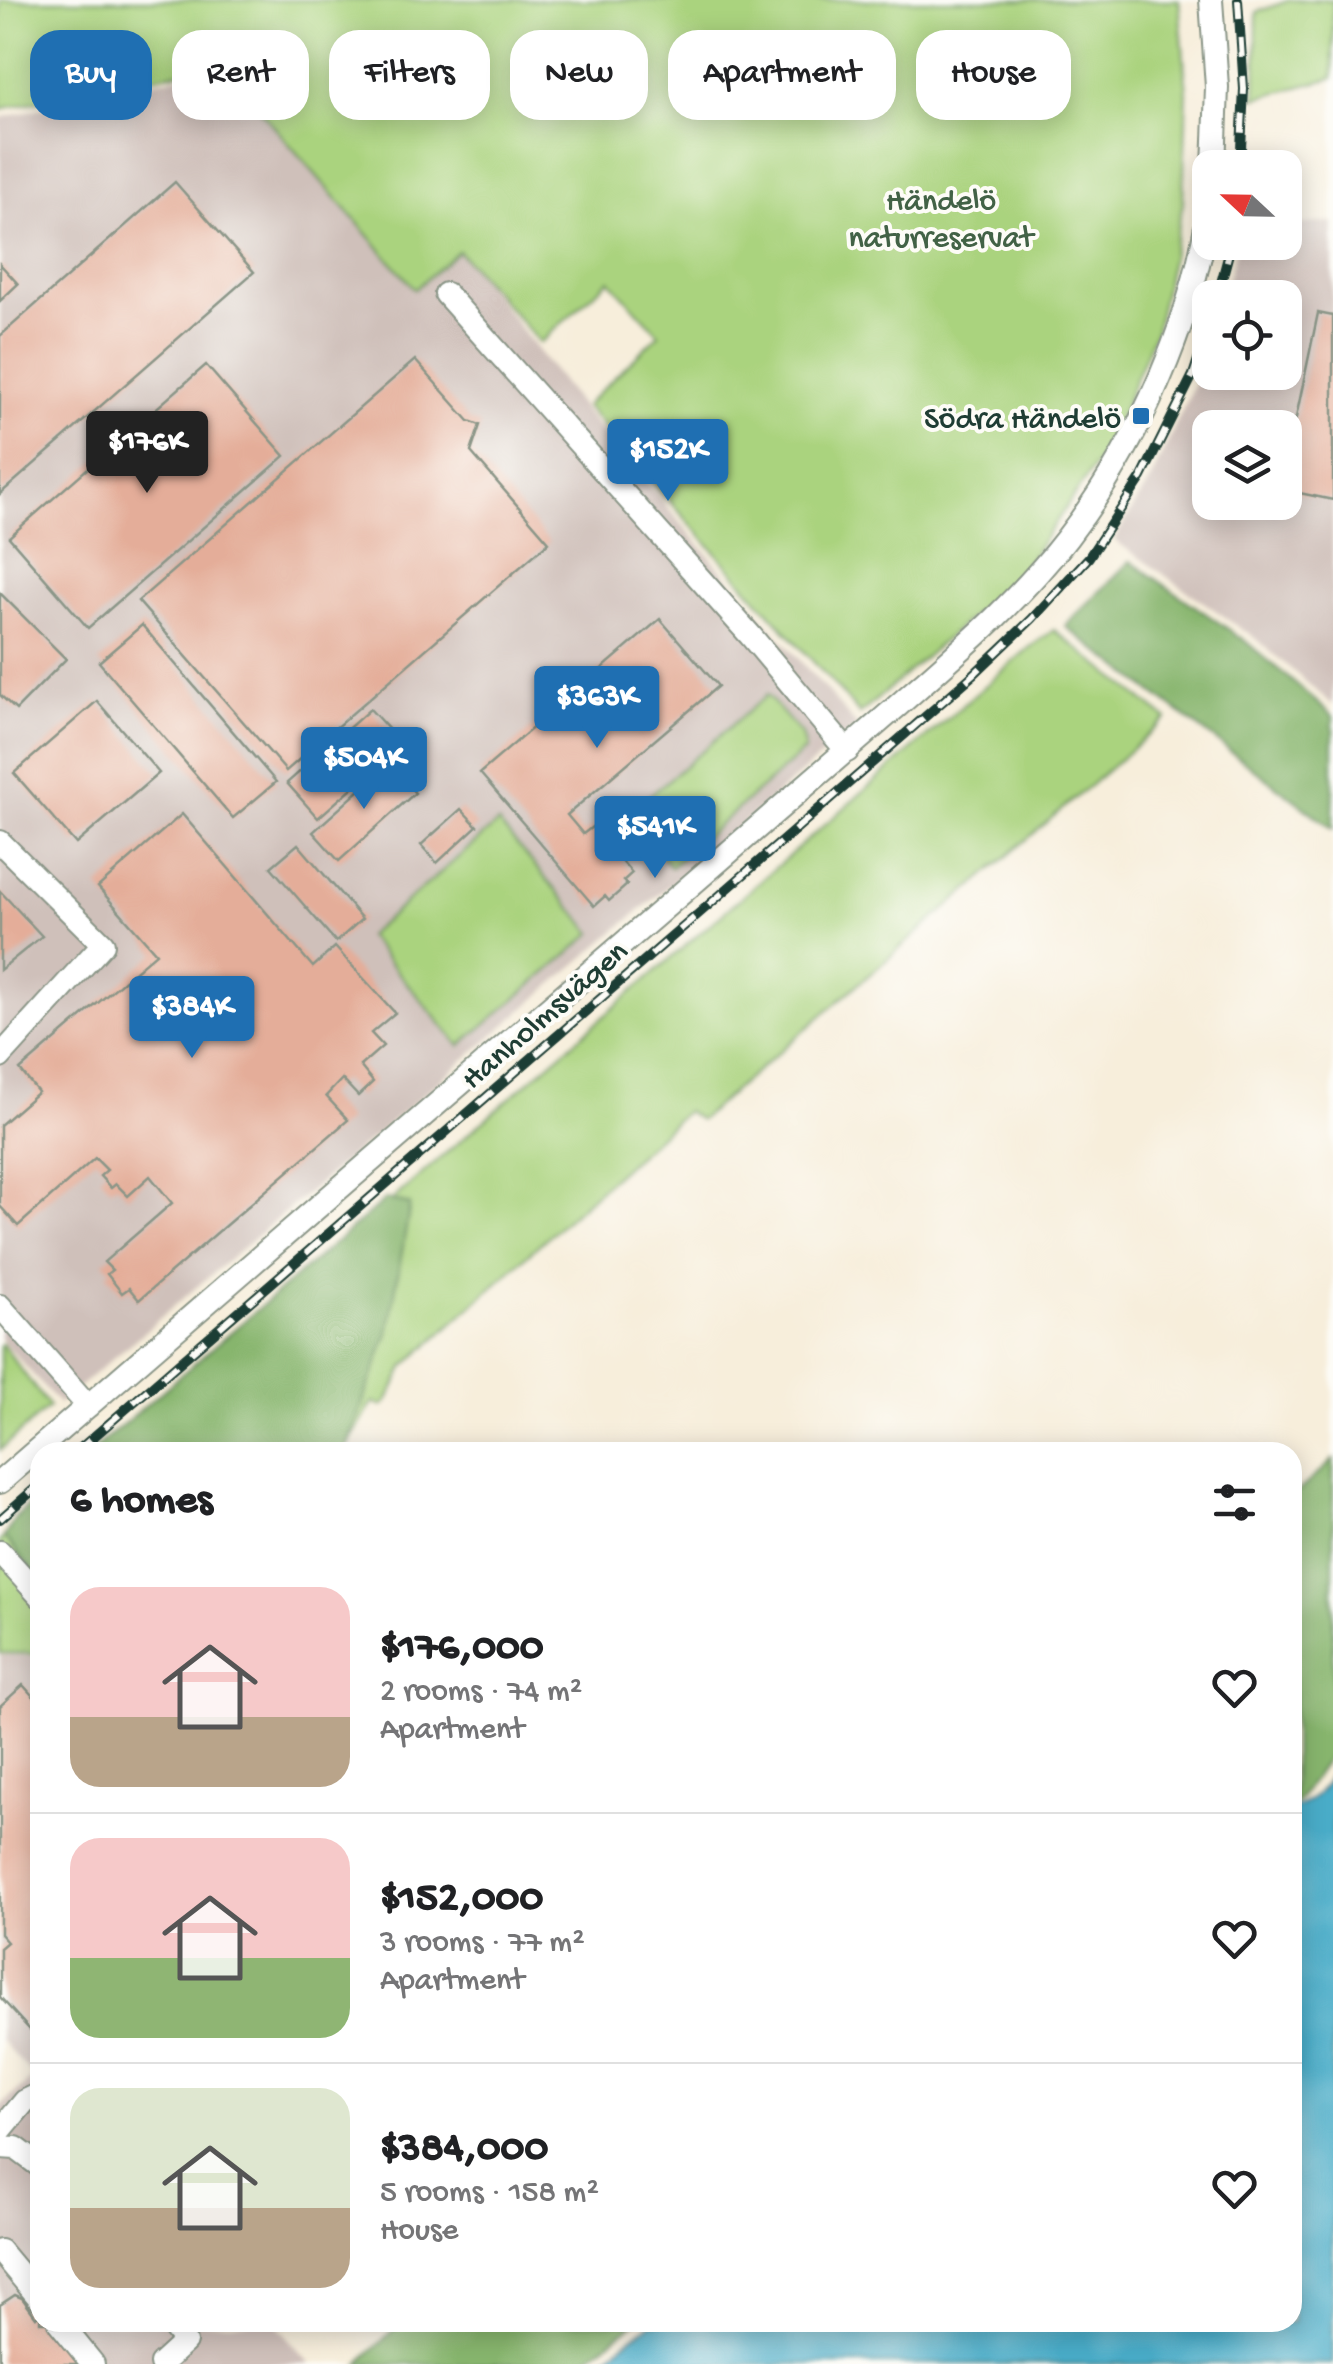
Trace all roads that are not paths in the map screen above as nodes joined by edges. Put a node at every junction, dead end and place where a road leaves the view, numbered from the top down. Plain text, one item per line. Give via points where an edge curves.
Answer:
1 (1211, 0) edge
2 (1215, 150) edge
3 (1197, 260) edge
4 (446, 294) dead end
5 (847, 751) junction
6 (0, 842) edge
7 (0, 1057) edge
8 (0, 1306) edge
9 (88, 1406) junction
10 (46, 1442) edge
11 (30, 1456) edge
12 (0, 1482) edge
13 (0, 1552) edge
14 (30, 1585) edge
15 (30, 2098) edge
16 (0, 2131) edge
17 (0, 2147) edge
18 (30, 2158) edge
19 (0, 2251) edge
20 (30, 2287) edge
21 (68, 2332) edge
22 (176, 2332) edge
23 (94, 2364) edge
24 (161, 2364) edge

1 - 2 street
3 - 5 street, Hanholmsvägen via 1142,416 1094,500 1028,586
4 - 5 street
5 - 9 street, Hanholmsvägen
6 - 7 street via 103,944
8 - 9 street
9 - 10 street, Hanholmsvägen
11 - 12 street, Hanholmsvägen
13 - 14 street
15 - 16 street
17 - 18 street
19 - 20 street
21 - 23 street
22 - 24 street via 184,2342

